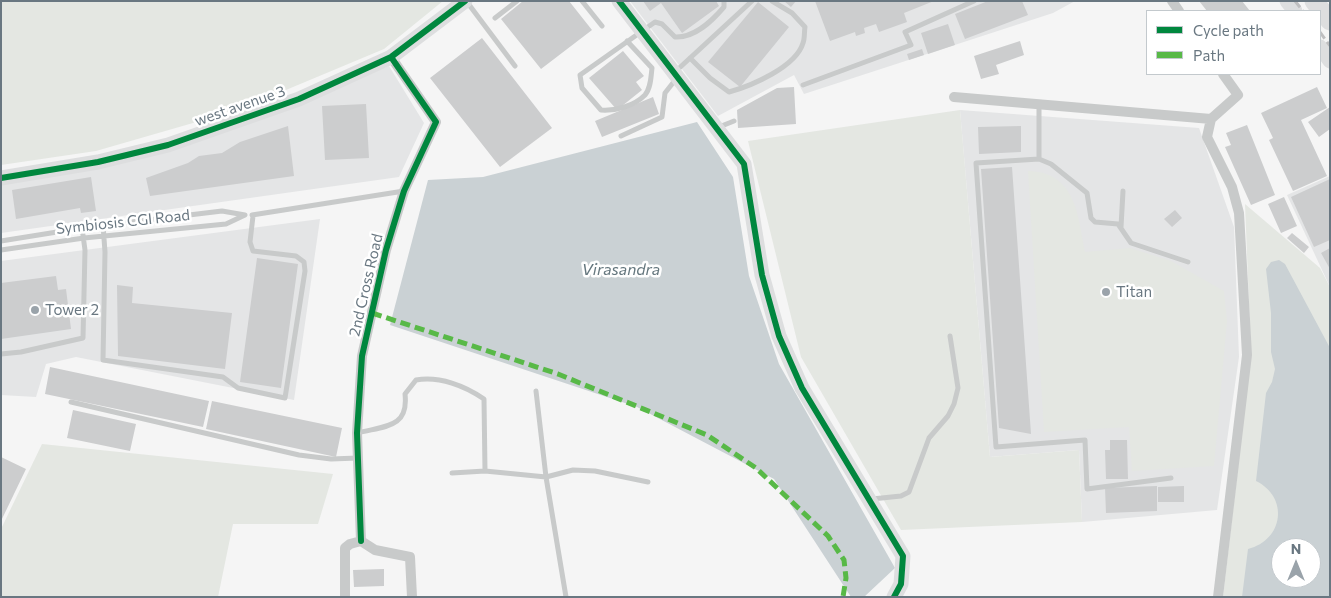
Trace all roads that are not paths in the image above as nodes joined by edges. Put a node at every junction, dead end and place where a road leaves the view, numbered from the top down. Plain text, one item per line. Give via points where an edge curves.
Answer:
1 (466, 1) edge
2 (517, 1) edge
3 (582, 1) edge
4 (619, 1) edge
5 (724, 1) edge
6 (752, 1) edge
7 (772, 1) edge
8 (974, 1) edge
9 (1314, 1) edge
10 (495, 18) dead end
11 (1330, 21) edge
12 (602, 26) dead end
13 (642, 32) junction
14 (628, 41) junction
15 (1321, 48) edge
16 (391, 57) junction
17 (690, 58) junction
18 (1330, 61) edge
19 (515, 66) dead end
20 (676, 75) junction
21 (1224, 75) edge
22 (803, 85) dead end
23 (954, 97) dead end
24 (1039, 104) junction
25 (1211, 118) junction
26 (734, 122) dead end
27 (716, 128) junction
28 (621, 136) dead end
29 (1039, 159) junction
30 (1, 178) edge
31 (404, 191) junction
32 (1123, 191) dead end
33 (245, 215) junction
34 (254, 216) junction
35 (104, 225) junction
36 (1122, 227) junction
37 (82, 228) junction
38 (105, 236) junction
39 (84, 238) junction
40 (1, 241) edge
41 (1, 250) edge
42 (1188, 262) dead end
43 (950, 336) dead end
44 (1, 354) edge
45 (536, 391) dead end
46 (71, 402) dead end
47 (357, 432) junction
48 (358, 458) junction
49 (485, 471) junction
50 (452, 473) dead end
51 (546, 477) junction
52 (1171, 478) dead end
53 (648, 482) dead end
54 (870, 500) junction
55 (360, 541) junction
56 (345, 597) edge
57 (412, 597) edge
58 (566, 597) edge
59 (894, 597) edge
60 (1218, 597) edge

1 - 16 street, west avenue 3
1 - 19 lane
2 - 10 lane
3 - 12 lane
4 - 13 street
5 - 13 lane via 724,7 713,20 683,37 675,37 662,24 655,22
6 - 17 lane
7 - 17 lane via 792,12 805,27 803,44 783,68 746,88 729,92
8 - 22 lane via 905,32 911,45
9 - 11 highway
13 - 14 lane
13 - 20 street
14 - 14 lane via 580,75 582,88 601,110 618,110 646,94 652,68
15 - 18 street
16 - 30 street, west avenue 3 via 300,99 168,145 98,162
16 - 31 street, 2nd Cross Road via 436,122
17 - 20 lane
20 - 27 street
20 - 28 lane via 665,93 662,117
21 - 25 street via 1238,95
23 - 24 street
24 - 25 street
24 - 29 lane
25 - 60 street via 1207,137 1232,187 1239,213 1247,355
26 - 27 lane
27 - 54 street via 744,164 762,275 779,336 802,388
29 - 36 lane via 1051,164 1087,192 1091,218 1095,222
29 - 52 lane via 976,162 996,447 1085,440 1087,489
31 - 34 lane, Symbiosis CGI Road
31 - 47 street, 2nd Cross Road via 386,250 362,356
32 - 36 lane
33 - 34 lane, Symbiosis CGI Road
33 - 35 lane, Symbiosis CGI Road via 222,211
33 - 38 lane, Symbiosis CGI Road via 226,224
34 - 38 lane via 250,242 253,251 296,256 304,262 284,398 238,388 223,377 103,360
35 - 37 lane, Symbiosis CGI Road
35 - 38 lane
36 - 42 lane via 1131,242
37 - 39 lane
37 - 40 lane, Symbiosis CGI Road
38 - 39 lane, Symbiosis CGI Road
39 - 41 lane, Symbiosis CGI Road
39 - 44 lane via 83,338
43 - 54 lane via 958,388 952,410 928,438 909,492
45 - 51 lane
46 - 48 lane via 299,455
47 - 48 street, 2nd Cross Road
47 - 49 lane via 396,423 403,417 405,394 416,380 436,378 472,391 484,399
48 - 55 street, 2nd Cross Road
49 - 50 lane
49 - 51 lane
51 - 53 lane via 573,470 595,471
51 - 58 lane
54 - 59 street via 903,556 901,584
55 - 56 street via 344,548
55 - 57 street via 374,550 410,557

